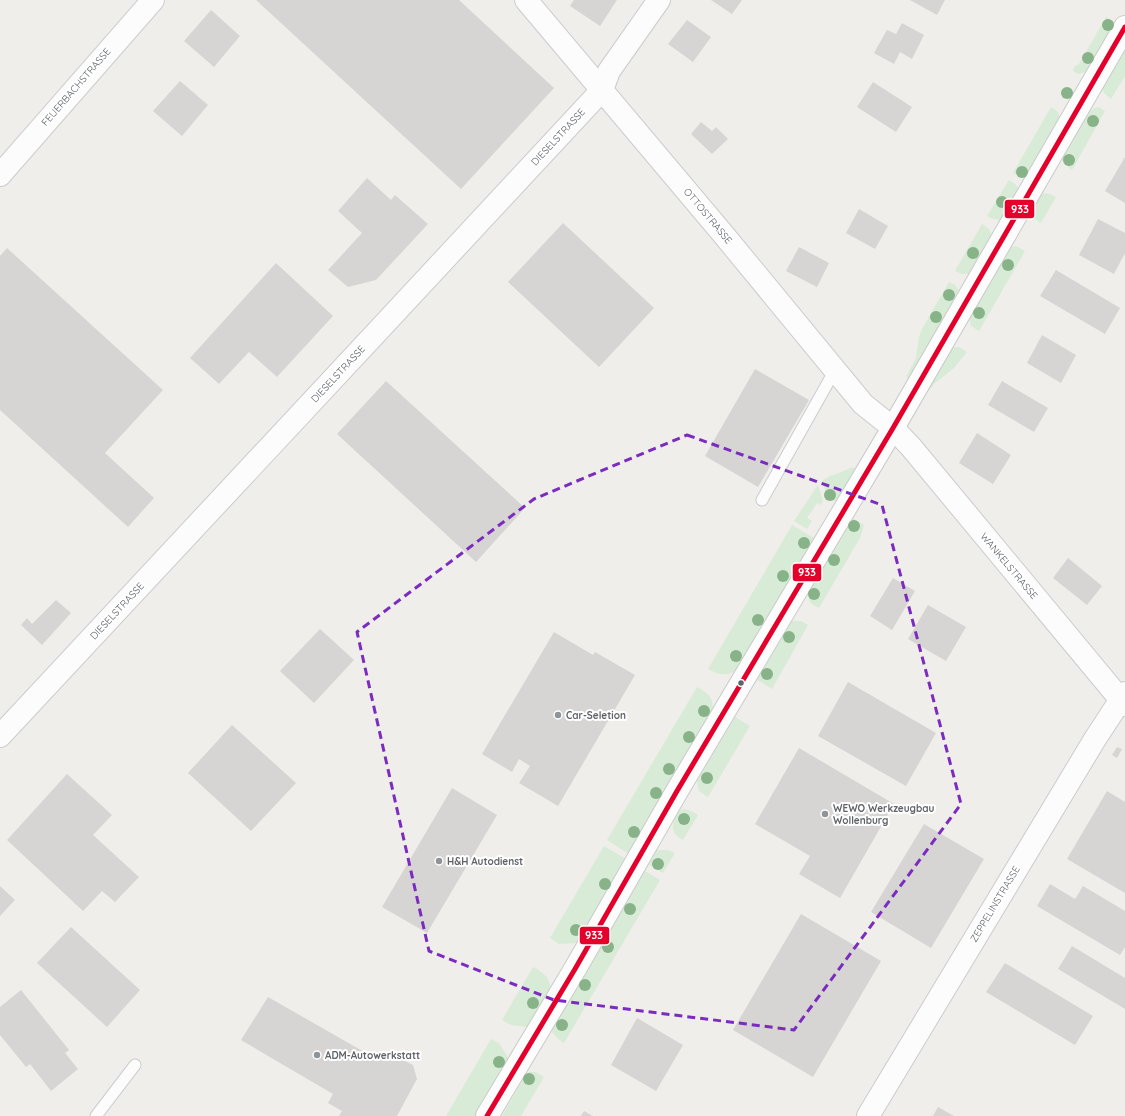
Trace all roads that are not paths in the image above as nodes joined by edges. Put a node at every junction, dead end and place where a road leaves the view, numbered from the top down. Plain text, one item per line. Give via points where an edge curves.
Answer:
1 (153, 0) edge
2 (526, 0) edge
3 (659, 0) edge
4 (1125, 27) edge
5 (602, 90) junction
6 (0, 175) edge
7 (835, 370) junction
8 (893, 428) junction
9 (762, 500) dead end
10 (1123, 699) edge
11 (0, 736) edge
12 (135, 1065) dead end
13 (96, 1116) edge
14 (487, 1116) edge
15 (868, 1116) edge

1 - 6 street, FEUERBACHSTRASSE
2 - 5 street, OTTOSTRASSE
3 - 5 street, DIESELSTRASSE via 609,71
4 - 8 street
5 - 7 street, OTTOSTRASSE
5 - 11 street, DIESELSTRASSE
7 - 8 street, OTTOSTRASSE via 863,404
7 - 9 lane
8 - 10 street, WANKELSTRASSE
8 - 14 street
10 - 15 street, ZEPPELINSTRASSE via 1095,739
12 - 13 lane

